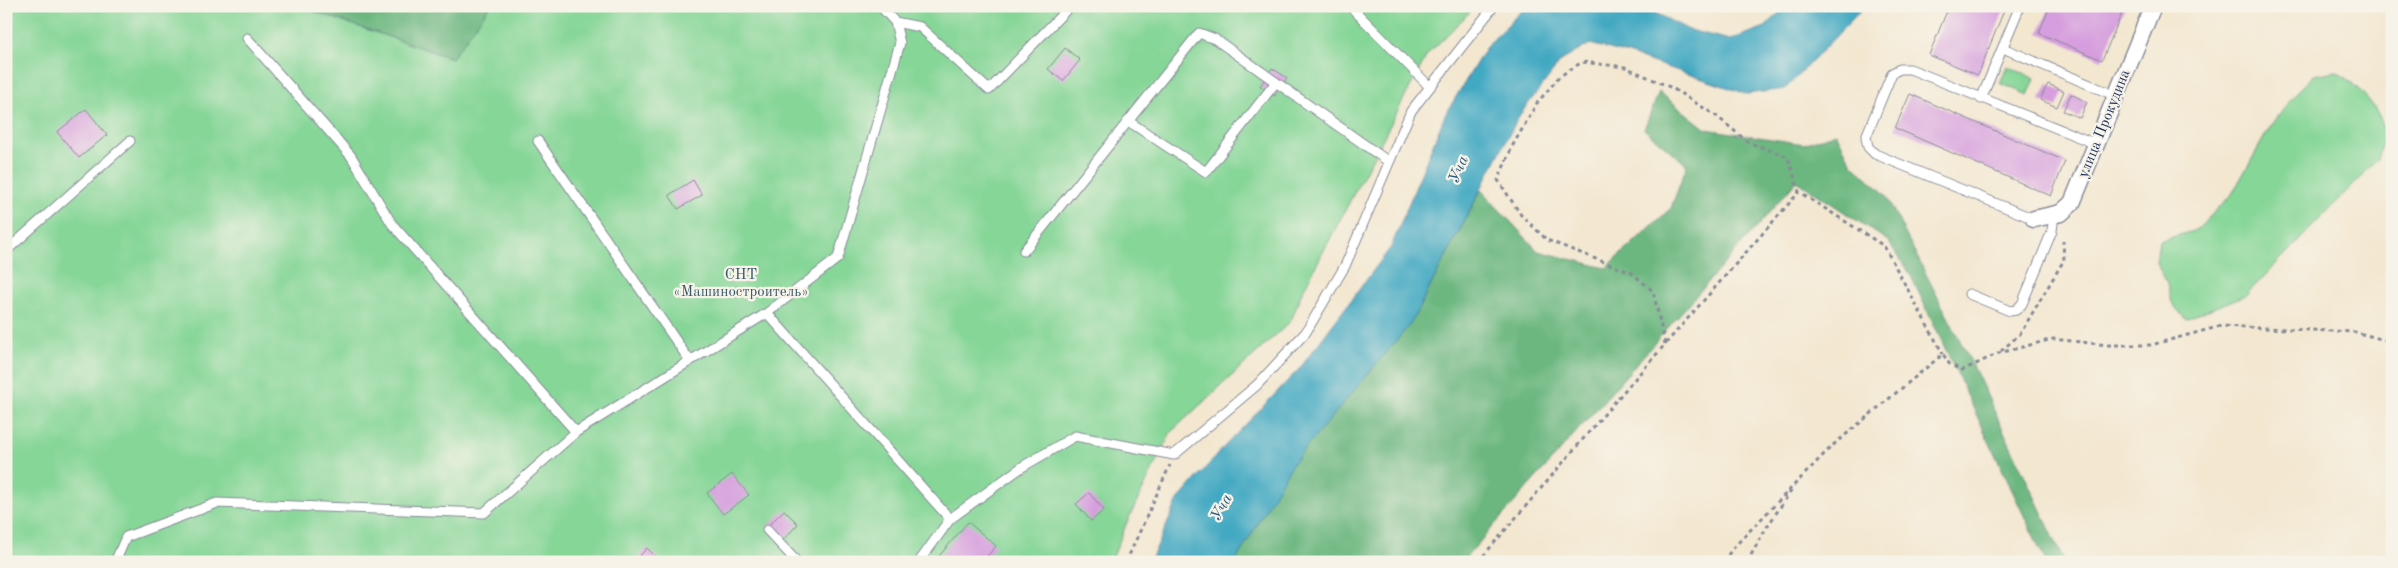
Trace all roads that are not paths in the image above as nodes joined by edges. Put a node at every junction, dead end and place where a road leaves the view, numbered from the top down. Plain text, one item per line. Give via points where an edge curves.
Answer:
1 (880, 6) edge
2 (1070, 6) edge
3 (1350, 6) edge
4 (1494, 6) edge
5 (2020, 6) edge
6 (2153, 6) edge
7 (895, 22) junction
8 (247, 38) dead end
9 (2003, 48) junction
10 (1276, 82) junction
11 (1430, 87) junction
12 (2116, 96) junction
13 (1981, 99) junction
14 (1128, 121) junction
15 (538, 140) dead end
16 (130, 141) dead end
17 (2096, 144) junction
18 (1389, 162) junction
19 (2054, 214) junction
20 (2034, 219) joint
21 (6, 251) edge
22 (1024, 251) dead end
23 (1969, 294) dead end
24 (767, 313) junction
25 (690, 361) junction
26 (576, 432) junction
27 (950, 519) junction
28 (767, 530) dead end
29 (115, 562) edge
30 (798, 562) edge
31 (919, 562) edge

1 - 7 lane
2 - 7 lane via 989,90 920,27
3 - 11 lane
4 - 11 lane
5 - 9 lane
6 - 12 street, улица Прокудина
7 - 24 lane via 900,43 838,258
8 - 26 lane via 351,156 392,224
9 - 12 lane
9 - 13 lane
10 - 14 lane via 1215,39 1199,33
10 - 14 lane via 1206,172
10 - 18 lane
11 - 18 lane via 1411,111
12 - 17 street, улица Прокудина
13 - 17 lane
13 - 20 lane via 1910,69 1900,69 1892,73 1869,128 1866,137 1868,147 1875,154
14 - 22 lane
15 - 25 lane
16 - 21 lane
17 - 19 street, улица Прокудина via 2072,203
18 - 27 lane via 1344,266 1306,332 1257,385 1174,455 1075,436 1022,467
19 - 20 street, улица Прокудина
19 - 23 lane via 2052,231 2022,304 2016,310 2010,311
24 - 25 lane
24 - 27 lane
25 - 26 lane
26 - 29 lane via 484,513 217,503 126,537
27 - 31 lane
28 - 30 lane

